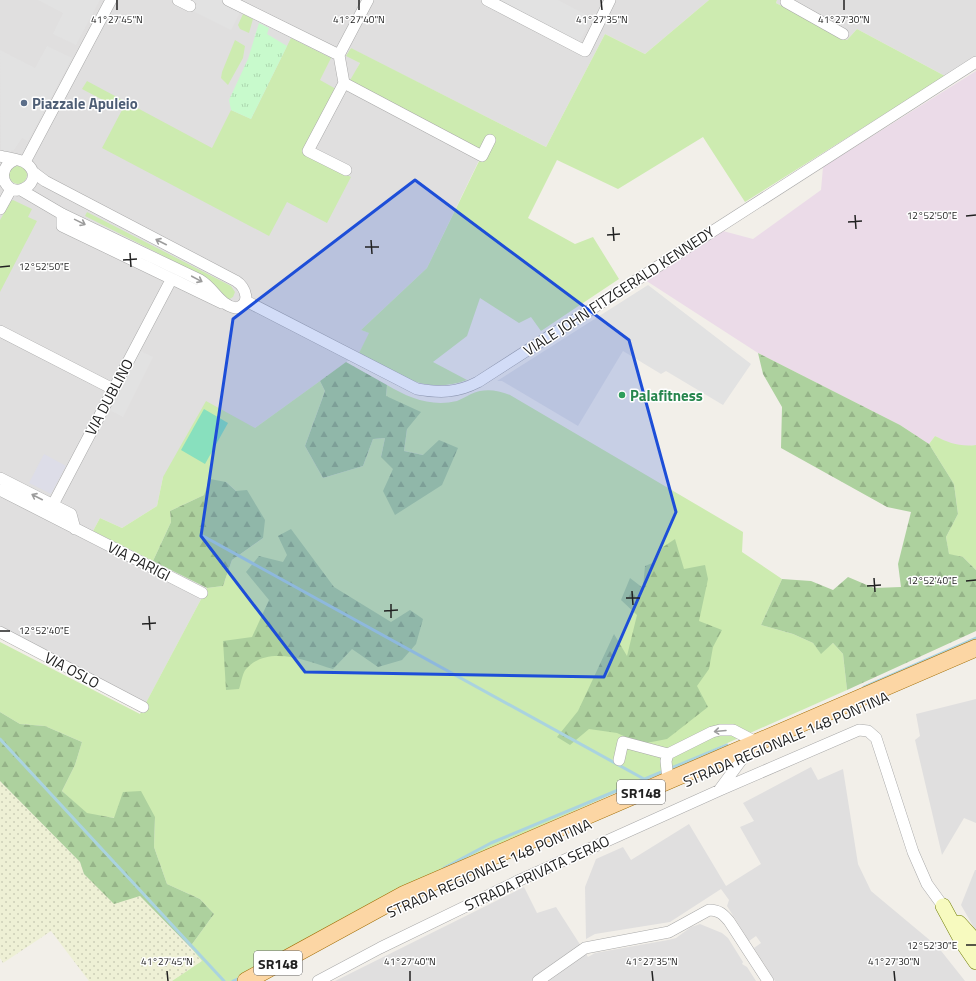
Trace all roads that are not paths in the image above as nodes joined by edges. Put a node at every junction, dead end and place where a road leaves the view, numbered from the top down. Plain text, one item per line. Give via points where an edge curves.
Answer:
1 (111, 0) edge
2 (178, 0) edge
3 (228, 0) edge
4 (368, 0) edge
5 (487, 0) edge
6 (610, 0) edge
7 (786, 0) edge
8 (190, 6) dead end
9 (844, 34) dead end
10 (339, 55) junction
11 (976, 62) edge
12 (344, 83) junction
13 (490, 140) dead end
14 (0, 156) edge
15 (20, 161) junction
16 (346, 170) dead end
17 (33, 172) junction
18 (2, 179) edge
19 (16, 190) junction
20 (0, 209) edge
21 (62, 214) junction
22 (171, 280) junction
23 (246, 301) junction
24 (222, 303) junction
25 (0, 331) edge
26 (113, 389) junction
27 (0, 478) edge
28 (0, 490) edge
29 (50, 510) junction
30 (202, 593) dead end
31 (0, 632) edge
32 (976, 648) edge
33 (976, 659) edge
34 (144, 707) dead end
35 (750, 749) junction
36 (667, 758) junction
37 (619, 760) dead end
38 (668, 780) junction
39 (720, 790) junction
40 (943, 906) junction
41 (976, 942) edge
42 (311, 946) junction
43 (976, 962) edge
44 (246, 981) edge
45 (318, 981) edge
46 (538, 981) edge
47 (768, 981) edge

1 - 15 street
2 - 8 street
3 - 10 street
4 - 10 street
5 - 6 street via 585,51
7 - 9 street
10 - 12 street
11 - 23 street, VIALE JOHN FITZGERALD KENNEDY via 465,389 442,392 417,389
12 - 13 street via 482,156
12 - 16 street via 308,151
14 - 15 street
15 - 17 street
15 - 18 street via 10,162 3,170
17 - 19 street via 32,181 26,189
23 -> 17 street via 245,289 236,281 45,182
18 - 19 street
19 - 20 street
19 - 21 street
21 - 22 street via 62,226
21 -> 24 street via 200,280 210,286
22 - 24 street
22 - 26 street, VIA DUBLINO
23 - 24 street via 236,308
25 - 26 street
26 - 29 street, VIA DUBLINO
29 -> 27 street, VIA PARIGI
28 - 29 street, VIA PARIGI
29 - 30 street, VIA PARIGI via 71,514 76,528
31 - 34 street, VIA OSLO
32 - 35 main road, STRADA REGIONALE 148 PONTINA / SR148
33 - 35 main road, STRADA REGIONALE 148 PONTINA / SR148
35 -> 36 street, STRADA REGIONALE 148 PONTINA via 733,730 720,730
35 - 38 main road, STRADA REGIONALE 148 PONTINA / SR148
35 - 39 street
35 - 42 main road, STRADA REGIONALE 148 PONTINA / SR148
36 - 37 street via 622,742
36 - 38 street, STRADA REGIONALE 148 PONTINA
38 - 42 main road, STRADA REGIONALE 148 PONTINA / SR148 via 405,894
39 - 40 street, STRADA PRIVATA SERAO via 850,733 859,730 871,732 880,746 918,864 930,889
39 - 45 street, STRADA PRIVATA SERAO via 520,880
40 - 41 street
40 - 43 street
42 - 44 main road, STRADA REGIONALE 148 PONTINA / SR148
46 - 47 street via 585,948 669,932 709,910 722,913 729,921

